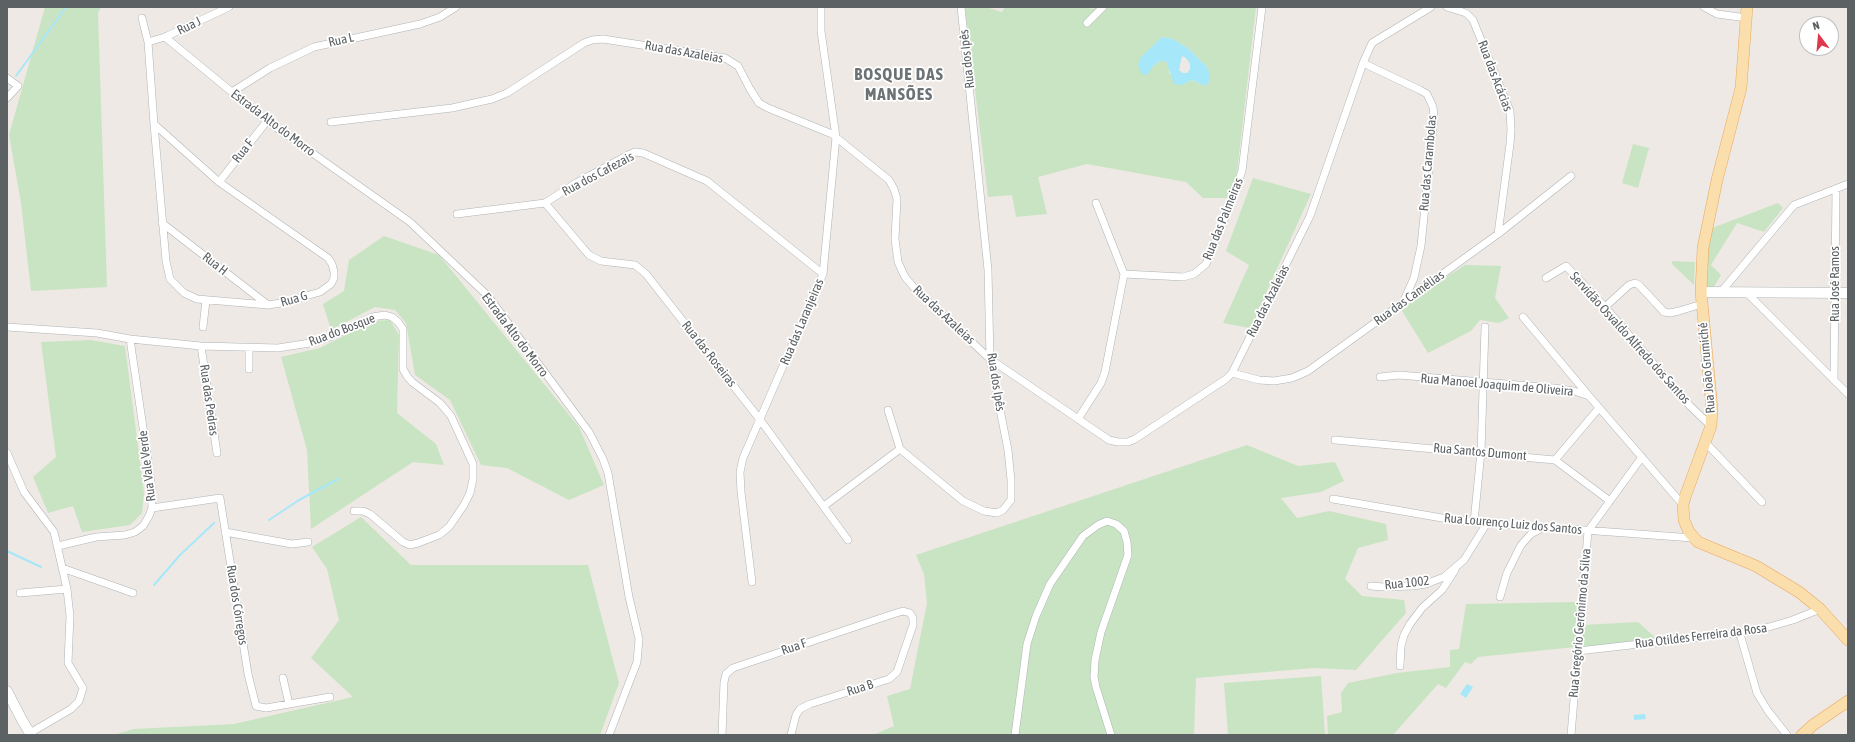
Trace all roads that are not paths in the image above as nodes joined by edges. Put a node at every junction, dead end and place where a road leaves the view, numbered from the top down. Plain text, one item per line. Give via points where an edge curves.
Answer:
1 (229, 7) edge
2 (455, 7) edge
3 (821, 7) edge
4 (961, 7) edge
5 (1103, 7) edge
6 (1262, 7) edge
7 (1431, 7) edge
8 (1447, 7) edge
9 (1704, 7) edge
10 (1747, 12) edge
11 (142, 18) dead end
12 (1087, 23) dead end
13 (165, 37) junction
14 (148, 42) junction
15 (1363, 63) junction
16 (7, 78) edge
17 (232, 92) junction
18 (7, 98) edge
19 (267, 121) junction
20 (331, 122) dead end
21 (154, 124) junction
22 (836, 137) junction
23 (1571, 176) dead end
24 (219, 182) junction
25 (1848, 184) edge
26 (1836, 189) junction
27 (545, 203) junction
28 (1096, 203) dead end
29 (457, 214) dead end
30 (162, 223) junction
31 (1498, 234) junction
32 (823, 274) junction
33 (1124, 274) junction
34 (1546, 278) dead end
35 (1720, 293) junction
36 (1747, 293) junction
37 (1835, 293) junction
38 (1848, 293) edge
39 (1701, 298) junction
40 (206, 300) junction
41 (1404, 300) junction
42 (268, 305) junction
43 (1605, 307) junction
44 (1523, 317) dead end
45 (7, 327) edge
46 (203, 327) dead end
47 (1485, 327) dead end
48 (130, 339) junction
49 (201, 346) junction
50 (249, 348) junction
51 (990, 359) junction
52 (249, 369) dead end
53 (1232, 373) junction
54 (1380, 377) dead end
55 (1834, 380) junction
56 (1482, 383) junction
57 (1848, 394) edge
58 (1589, 396) junction
59 (1599, 408) junction
60 (888, 410) dead end
61 (1078, 419) junction
62 (761, 421) junction
63 (1711, 426) junction
64 (1335, 440) dead end
65 (1706, 443) junction
66 (900, 449) junction
67 (1481, 452) junction
68 (7, 453) edge
69 (217, 453) dead end
70 (1642, 457) junction
71 (1555, 460) junction
72 (1333, 499) dead end
73 (1610, 501) junction
74 (1762, 502) dead end
75 (1683, 505) junction
76 (824, 506) junction
77 (152, 508) junction
78 (354, 512) dead end
79 (1474, 522) junction
80 (1487, 522) junction
81 (1544, 527) junction
82 (1588, 531) junction
83 (225, 532) junction
84 (1693, 538) junction
85 (848, 540) dead end
86 (308, 542) dead end
87 (58, 546) junction
88 (62, 568) junction
89 (1456, 568) junction
90 (752, 582) dead end
91 (1371, 586) dead end
92 (67, 589) junction
93 (20, 593) dead end
94 (133, 593) dead end
95 (1500, 597) dead end
96 (1820, 609) junction
97 (913, 625) joint
98 (1740, 634) junction
99 (1848, 640) edge
100 (1578, 651) junction
101 (1400, 666) dead end
102 (283, 678) dead end
103 (7, 691) edge
104 (330, 697) dead end
105 (290, 704) junction
106 (1847, 706) edge
107 (31, 734) edge
108 (609, 735) edge
109 (722, 735) edge
110 (791, 735) edge
111 (1015, 735) edge
112 (1111, 735) edge
113 (1571, 735) edge
114 (1787, 735) edge
115 (1802, 735) edge

1 - 13 street, Rua J
2 - 17 street, Rua L via 420,24 314,47 270,68
3 - 22 street, Rua das Laranjeiras via 821,31
4 - 51 street, Rua dos Ipês via 988,270
5 - 12 street
6 - 33 street, Rua das Palmeiras via 1242,171 1206,264 1194,274 1183,277
7 - 15 street, Rua das Azaleias via 1372,43
8 - 31 street, Rua das Acácias via 1466,13 1473,20 1510,110 1510,144
9 - 10 street via 1717,14
10 - 39 main road, Rua João Grumiché via 1741,88 1705,233
11 - 14 street, Rua G
13 - 14 street, Rua J
13 - 17 street, Estrada Alto do Morro
14 - 21 street, Rua G
15 - 41 street, Rua das Carambolas via 1420,90 1431,100 1433,107 1421,246 1414,278
15 - 53 street, Rua das Azaleias via 1310,216
16 - 18 street via 18,86
17 - 19 street, Estrada Alto do Morro
19 - 24 street, Rua F
19 - 108 street, Estrada Alto do Morro via 410,222 488,296 596,444 608,473 629,597 639,639 637,662
20 - 22 street, Rua das Azaleias via 452,108 492,99 507,93 584,44 603,39 725,58 738,66 759,103
21 - 24 street, Rua G
21 - 30 street, Rua G
22 - 32 street, Rua das Laranjeiras
22 - 51 street, Rua das Azaleias via 889,180 894,189 897,199 895,239 898,262 905,277
23 - 31 street, Rua das Camélias
24 - 42 street, Rua G via 322,253 332,264 334,278 326,289
25 - 26 street
26 - 35 street via 1794,205
26 - 37 street, Rua José Ramos
27 - 29 street, Rua dos Cafezais
27 - 32 street, Rua dos Cafezais via 628,155 635,152 643,153 707,181
27 - 62 street, Rua das Roseiras via 583,249 595,259 640,268
28 - 33 street
30 - 40 street, Rua G via 170,279 177,288 189,296
30 - 42 street, Rua H
31 - 41 street, Rua das Camélias
32 - 62 street, Rua das Laranjeiras
33 - 61 street via 1105,372 1101,384
34 - 43 street, Servidão Osvaldo Alfredo dos Santos via 1566,266
35 - 36 street
35 - 39 street
36 - 37 street
36 - 55 street
37 - 38 street
37 - 55 street, Rua José Ramos
39 - 43 street via 1675,312 1664,312 1639,285 1634,283
39 - 63 main road, Rua João Grumiché via 1712,409
40 - 42 street, Rua G
40 - 46 street
41 - 53 street, Rua das Camélias via 1300,375 1266,381
43 - 63 street, Servidão Osvaldo Alfredo dos Santos via 1690,406
44 - 58 street
45 - 48 street, Rua do Bosque via 97,333
47 - 56 street
48 - 49 street, Rua do Bosque
48 - 77 street, Rua Vale Verde via 151,482
49 - 50 street, Rua do Bosque
49 - 69 street, Rua das Pedras
50 - 52 street
50 - 78 street, Rua do Bosque via 282,348 310,343 330,337 378,315 385,315 398,322 403,329 403,369 412,382 440,403 450,416 473,464 470,493 449,527 439,534 410,545 370,514 363,511
51 - 61 street, Rua das Azaleias
51 - 66 street, Rua dos Ipês via 1008,450 1011,500 1008,506 991,514 964,501
53 - 61 street, Rua das Azaleias via 1226,380 1128,442 1109,440
54 - 56 street, Rua Manoel Joaquim de Oliveira via 1399,376
55 - 57 street
56 - 58 street, Rua Manoel Joaquim de Oliveira via 1554,388
56 - 67 street
58 - 59 street, Rua Manoel Joaquim de Oliveira
59 - 70 street, Rua Manoel Joaquim de Oliveira
59 - 71 street
60 - 66 street
62 - 76 street, Rua das Roseiras
62 - 90 street, Rua das Laranjeiras via 743,458 740,472 740,492
63 - 65 main road, Rua João Grumiché
64 - 67 street, Rua Santos Dumont
65 - 74 street
65 - 75 main road, Rua João Grumiché via 1690,480
66 - 76 street
67 - 71 street, Rua Santos Dumont
67 - 79 street
68 - 87 street via 24,492 51,526
70 - 73 street, Rua Gregório Gerônimo da Silva
70 - 75 street, Rua Manoel Joaquim de Oliveira
71 - 73 street
72 - 79 street, Rua Lourenço Luiz dos Santos
73 - 82 street, Rua Gregório Gerônimo da Silva
75 - 84 main road, Rua João Grumiché via 1686,526
76 - 85 street, Rua das Roseiras
77 - 83 street, Rua dos Córregos via 220,498
77 - 87 street, Rua Vale Verde via 146,523 135,532 96,536
79 - 80 street, Rua Lourenço Luiz dos Santos
80 - 81 street, Rua Lourenço Luiz dos Santos
80 - 89 street, Rua 1002
81 - 82 street, Rua Lourenço Luiz dos Santos
81 - 95 street via 1531,534 1521,545 1507,573
82 - 84 street, Rua Lourenço Luiz dos Santos
82 - 100 street, Rua Gregório Gerônimo da Silva
83 - 86 street via 292,544
83 - 105 street, Rua dos Córregos via 254,701 259,708
84 - 96 main road via 1707,547 1756,566 1799,592
87 - 88 street
88 - 92 street
88 - 94 street
89 - 91 street, Rua 1002 via 1444,577 1426,584
89 - 101 street via 1442,590 1422,608 1410,624 1401,646
92 - 93 street
92 - 107 street via 71,627 68,663 81,682 83,692 71,709
96 - 98 street, Rua Otildes Ferreira da Rosa via 1770,628
96 - 99 main road
97 - 109 street, Rua F via 910,613 902,611 732,668 726,674 724,682
97 - 110 street, Rua B via 897,672 889,679 800,709
98 - 100 street, Rua Otildes Ferreira da Rosa
98 - 114 street via 1757,693
100 - 113 street, Rua Gregório Gerônimo da Silva
102 - 105 street
103 - 107 street
104 - 105 street, Rua dos Córregos
106 - 115 main road via 1813,724
111 - 112 street via 1028,644 1036,616 1050,584 1083,536 1107,521 1124,531 1128,555 1101,632 1095,660 1096,688

